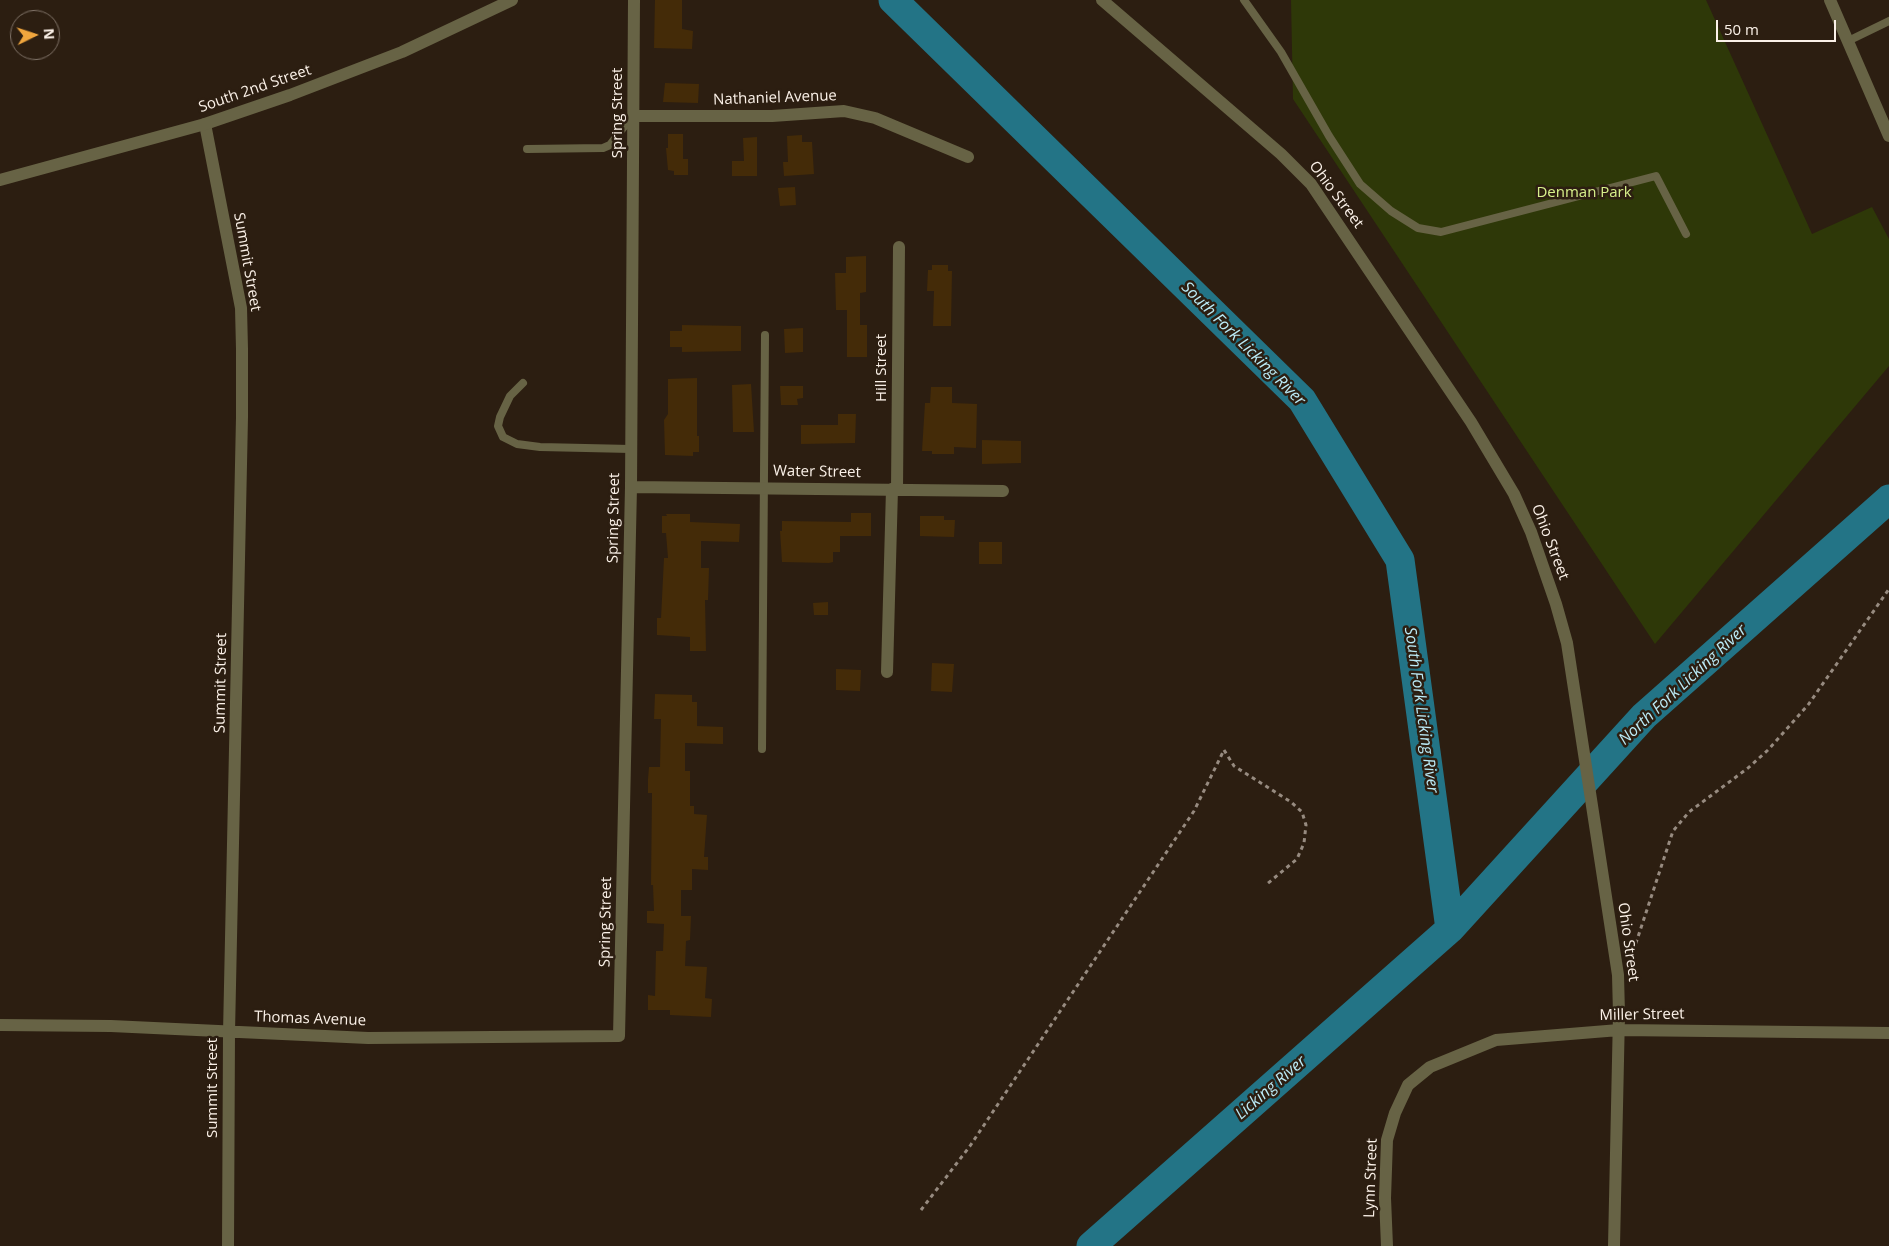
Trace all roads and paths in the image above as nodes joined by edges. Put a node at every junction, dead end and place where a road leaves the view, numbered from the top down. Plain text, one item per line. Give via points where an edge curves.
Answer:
1 (512, 0) edge
2 (634, 0) edge
3 (1102, 0) edge
4 (1244, 0) edge
5 (1830, 0) edge
6 (1889, 21) edge
7 (1848, 40) junction
8 (635, 116) junction
9 (205, 124) junction
10 (1889, 136) edge
11 (527, 149) dead end
12 (968, 157) dead end
13 (0, 180) edge
14 (1686, 234) dead end
15 (899, 247) dead end
16 (766, 335) dead end
17 (523, 383) dead end
18 (631, 449) junction
19 (631, 487) junction
20 (764, 488) junction
21 (894, 489) junction
22 (1003, 491) dead end
23 (1889, 589) edge
24 (887, 672) dead end
25 (762, 749) dead end
26 (1267, 884) dead end
27 (1633, 973) dead end
28 (0, 1025) edge
29 (1619, 1030) junction
30 (229, 1032) junction
31 (1889, 1033) edge
32 (619, 1036) joint
33 (1408, 1085) joint
34 (921, 1210) dead end
35 (228, 1246) edge
36 (1387, 1246) edge
37 (1614, 1246) edge

1 - 9 street, South 2nd Street via 402,52
2 - 8 street, Spring Street
3 - 29 street, Ohio Street via 1281,154 1311,184 1471,422 1514,494 1534,540 1567,643 1618,975
4 - 14 lane via 1281,52 1328,136 1360,184 1391,211 1418,228 1441,232 1656,176
5 - 7 street
6 - 7 lane
7 - 10 street
8 - 11 lane via 610,145 603,148
8 - 12 street, Nathaniel Avenue via 772,116 844,111 875,118
8 - 18 street, Spring Street
9 - 13 street, South 2nd Street
9 - 30 street, Summit Street via 241,308 242,426
15 - 21 street, Hill Street
16 - 20 lane
17 - 18 lane via 510,396 503,411 498,426 504,437 517,444 540,447
18 - 19 street, Spring Street
19 - 20 street, Water Street
19 - 32 street, Spring Street
20 - 21 street, Water Street
20 - 25 lane
21 - 22 street, Water Street
21 - 24 street, Hill Street
23 - 27 path via 1803,712 1768,750 1689,812 1673,831 1632,955
26 - 34 path via 1296,859 1304,842 1306,825 1302,812 1292,802 1234,766 1224,750 1194,811 970,1146
28 - 30 street, Thomas Avenue
29 - 31 street, Miller Street
29 - 33 street, Miller Street via 1496,1040 1430,1067
29 - 37 street, Ohio Street
30 - 32 street, Thomas Avenue via 368,1038
30 - 35 street, Summit Street
33 - 36 street, Lynn Street via 1387,1140

